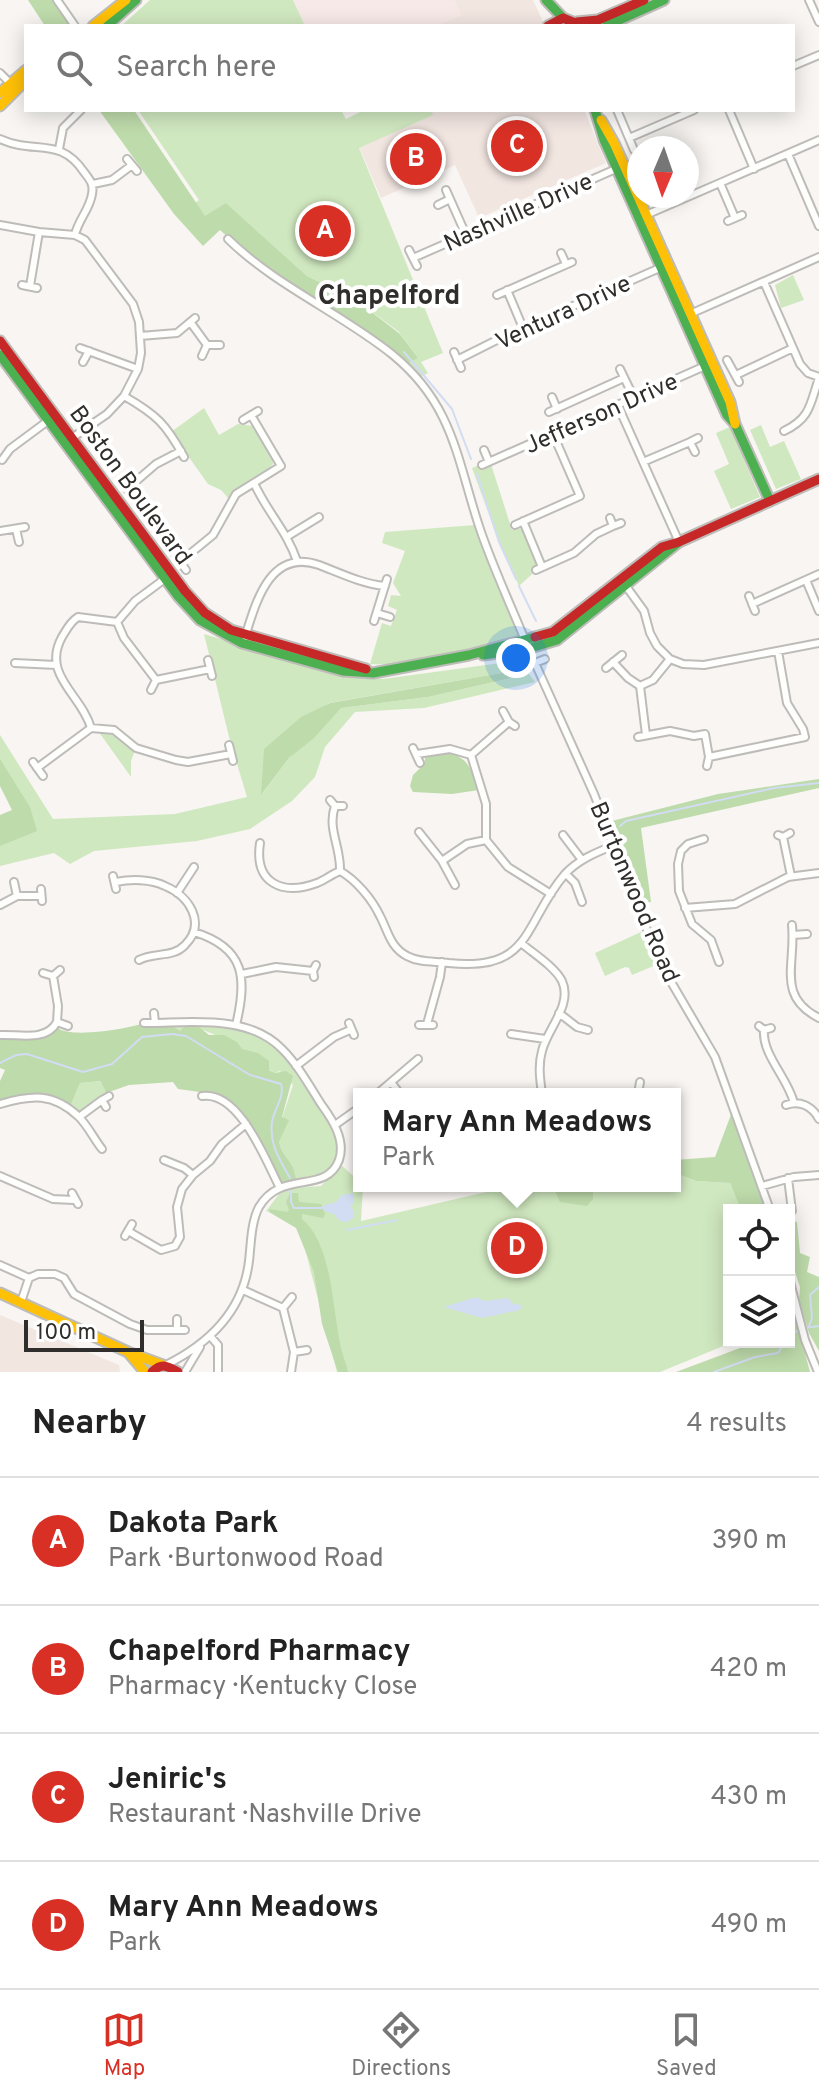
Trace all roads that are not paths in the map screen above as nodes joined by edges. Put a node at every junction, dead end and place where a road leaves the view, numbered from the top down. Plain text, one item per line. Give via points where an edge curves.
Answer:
1 (57, 0) edge
2 (126, 0) edge
3 (136, 0) edge
4 (644, 0) edge
5 (664, 0) edge
6 (809, 0) edge
7 (547, 1) edge
8 (77, 10) dead end
9 (68, 16) junction
10 (563, 18) junction
11 (819, 22) edge
12 (74, 24) edge
13 (96, 24) edge
14 (109, 24) edge
15 (547, 24) edge
16 (551, 24) edge
17 (579, 24) edge
18 (610, 24) edge
19 (819, 55) edge
20 (795, 65) edge
21 (24, 72) edge
22 (0, 73) edge
23 (24, 81) edge
24 (13, 86) junction
25 (0, 93) edge
26 (0, 106) edge
27 (79, 112) edge
28 (618, 112) edge
29 (689, 112) edge
30 (730, 112) edge
31 (596, 113) edge
32 (628, 136) edge
33 (634, 136) edge
34 (0, 139) edge
35 (819, 140) edge
36 (59, 149) junction
37 (788, 154) junction
38 (620, 167) junction
39 (754, 169) junction
40 (137, 171) dead end
41 (720, 183) junction
42 (93, 184) junction
43 (446, 190) dead end
44 (450, 199) junction
45 (438, 205) dead end
46 (642, 217) junction
47 (735, 218) dead end
48 (0, 225) edge
49 (819, 226) edge
50 (39, 232) junction
51 (75, 235) junction
52 (466, 235) junction
53 (228, 239) dead end
54 (409, 250) dead end
55 (561, 253) dead end
56 (819, 257) edge
57 (413, 258) junction
58 (417, 266) dead end
59 (664, 266) junction
60 (764, 282) junction
61 (22, 285) dead end
62 (507, 290) junction
63 (497, 295) dead end
64 (687, 315) junction
65 (523, 328) junction
66 (140, 336) junction
67 (0, 341) edge
68 (207, 345) junction
69 (220, 345) dead end
70 (80, 348) dead end
71 (793, 348) junction
72 (89, 351) junction
73 (3, 356) edge
74 (202, 356) dead end
75 (727, 360) dead end
76 (83, 362) dead end
77 (709, 365) junction
78 (461, 368) dead end
79 (138, 369) junction
80 (620, 369) dead end
81 (624, 378) junction
82 (819, 378) edge
83 (124, 396) junction
84 (552, 397) dead end
85 (634, 398) junction
86 (618, 406) junction
87 (557, 409) junction
88 (258, 411) dead end
89 (549, 412) dead end
90 (251, 415) junction
91 (786, 417) dead end
92 (52, 418) junction
93 (243, 420) dead end
94 (553, 434) junction
95 (698, 438) dead end
96 (69, 441) junction
97 (690, 442) junction
98 (484, 450) dead end
99 (695, 452) dead end
100 (1, 460) edge
101 (643, 462) junction
102 (9, 465) dead end
103 (819, 479) edge
104 (121, 480) dead end
105 (254, 483) junction
106 (127, 489) junction
107 (587, 493) dead end
108 (580, 496) junction
109 (133, 497) dead end
110 (770, 501) junction
111 (318, 517) dead end
112 (610, 518) dead end
113 (523, 521) junction
114 (515, 525) dead end
115 (25, 527) dead end
116 (16, 529) junction
117 (0, 530) edge
118 (288, 536) junction
119 (19, 542) dead end
120 (679, 542) junction
121 (175, 554) dead end
122 (297, 561) junction
123 (180, 562) junction
124 (186, 570) dead end
125 (819, 574) edge
126 (169, 576) junction
127 (806, 580) junction
128 (624, 583) junction
129 (752, 604) dead end
130 (819, 611) edge
131 (377, 613) junction
132 (390, 617) dead end
133 (374, 621) dead end
134 (117, 622) junction
135 (244, 639) junction
136 (819, 643) edge
137 (526, 645) junction
138 (778, 651) junction
139 (622, 655) dead end
140 (545, 659) dead end
141 (670, 659) junction
142 (208, 660) dead end
143 (613, 662) junction
144 (15, 663) dead end
145 (535, 663) junction
146 (56, 665) junction
147 (527, 666) dead end
148 (606, 668) dead end
149 (156, 680) junction
150 (640, 686) junction
151 (151, 690) dead end
152 (503, 711) dead end
153 (567, 713) dead end
154 (558, 717) junction
155 (91, 728) junction
156 (229, 745) dead end
157 (136, 748) junction
158 (471, 755) junction
159 (709, 757) junction
160 (131, 758) dead end
161 (420, 763) dead end
162 (707, 766) dead end
163 (43, 776) dead end
164 (602, 790) dead end
165 (594, 794) junction
166 (336, 804) dead end
167 (419, 832) dead end
168 (563, 835) dead end
169 (784, 835) dead end
170 (486, 840) junction
171 (705, 840) dead end
172 (260, 842) dead end
173 (612, 846) junction
174 (582, 860) junction
175 (442, 861) junction
176 (194, 867) dead end
177 (340, 871) junction
178 (819, 873) edge
179 (566, 874) junction
180 (791, 876) junction
181 (14, 882) dead end
182 (115, 882) dead end
183 (455, 885) dead end
184 (177, 893) junction
185 (551, 894) junction
186 (41, 895) dead end
187 (17, 896) junction
188 (582, 902) dead end
189 (0, 905) edge
190 (685, 908) junction
191 (792, 925) dead end
192 (194, 932) junction
193 (807, 934) dead end
194 (793, 935) junction
195 (521, 943) junction
196 (138, 961) dead end
197 (442, 962) junction
198 (720, 963) dead end
199 (60, 970) dead end
200 (314, 971) dead end
201 (43, 973) dead end
202 (242, 974) junction
203 (53, 976) junction
204 (154, 1013) dead end
205 (559, 1013) junction
206 (819, 1018) edge
207 (57, 1022) junction
208 (144, 1023) dead end
209 (155, 1023) junction
210 (236, 1025) junction
211 (426, 1025) dead end
212 (68, 1026) dead end
213 (764, 1028) dead end
214 (351, 1029) dead end
215 (588, 1030) dead end
216 (510, 1034) dead end
217 (0, 1035) edge
218 (545, 1039) junction
219 (418, 1059) dead end
220 (296, 1066) junction
221 (391, 1082) junction
222 (640, 1082) dead end
223 (384, 1088) edge
224 (396, 1088) edge
225 (542, 1088) edge
226 (639, 1088) edge
227 (201, 1097) dead end
228 (0, 1104) edge
229 (106, 1107) dead end
230 (353, 1112) edge
231 (79, 1117) junction
232 (819, 1119) edge
233 (246, 1124) junction
234 (335, 1125) junction
235 (104, 1149) dead end
236 (164, 1159) dead end
237 (193, 1175) junction
238 (819, 1175) edge
239 (0, 1176) edge
240 (788, 1178) junction
241 (279, 1186) junction
242 (762, 1186) junction
243 (75, 1199) dead end
244 (768, 1204) edge
245 (791, 1204) edge
246 (128, 1230) dead end
247 (0, 1265) edge
248 (29, 1278) junction
249 (243, 1290) junction
250 (0, 1293) edge
251 (292, 1297) dead end
252 (21, 1302) junction
253 (795, 1303) edge
254 (283, 1308) junction
255 (177, 1319) dead end
256 (177, 1330) junction
257 (185, 1330) dead end
258 (210, 1336) junction
259 (202, 1344) junction
260 (807, 1347) junction
261 (307, 1350) dead end
262 (128, 1352) junction
263 (294, 1352) junction
264 (819, 1361) edge
265 (164, 1365) junction
266 (145, 1372) edge
267 (152, 1372) edge
268 (178, 1372) edge
269 (185, 1372) edge
270 (218, 1372) edge
271 (291, 1372) edge
272 (818, 1372) edge

1 - 9 street
2 - 13 street
3 - 14 street
4 - 17 street
5 - 18 street
6 - 11 street
7 - 10 street
7 - 15 street
8 - 9 street
9 - 12 street
10 - 16 street
10 - 17 street
19 - 20 street
21 - 24 street
22 - 24 street
23 - 24 street
24 - 25 street
24 - 26 street
27 - 36 street via 63,128
28 - 32 street
29 - 33 street
30 - 39 street
31 - 38 street
34 - 36 street
35 - 37 street
36 - 42 street via 69,153
37 - 39 street
37 - 49 street
38 - 46 street
38 - 52 street, Nashville Drive
39 - 41 street
40 - 42 street via 129,162 112,180
41 - 46 street
41 - 47 street
42 - 51 street via 92,200
43 - 44 street
44 - 45 street
44 - 52 street
46 - 59 street
48 - 50 street
50 - 51 street
50 - 61 street via 34,287
51 - 66 street via 90,245 130,298
52 - 57 street, Nashville Drive
53 - 137 street via 394,356 428,390 448,424 481,531
54 - 57 street, Nashville Drive
55 - 62 street via 569,263
56 - 60 street
57 - 58 street, Nashville Drive
59 - 64 street
59 - 65 street, Ventura Drive
60 - 64 street
60 - 71 street
62 - 63 street
62 - 65 street
64 - 77 street
65 - 78 street, Ventura Drive via 456,356
66 - 68 street via 177,333 193,320
66 - 79 street
67 - 73 street, Boston Boulevard
68 - 69 street
68 - 74 street
70 - 72 street
71 - 75 street via 737,379
71 - 82 street via 804,369
72 - 76 street
72 - 79 street
73 - 92 street, Boston Boulevard
77 - 85 street, Jefferson Drive
77 - 110 street via 727,415
79 - 83 street
80 - 81 street
81 - 85 street
81 - 87 street
82 - 91 street via 807,415 787,429
83 - 96 street
83 - 106 street via 169,428 182,454 156,464
84 - 87 street
85 - 86 street, Jefferson Drive
86 - 94 street, Jefferson Drive
86 - 101 street
87 - 89 street
88 - 90 street
90 - 93 street
90 - 105 street via 281,466
92 - 96 street, Boston Boulevard
92 - 100 street
94 - 98 street, Jefferson Drive via 486,464
94 - 108 street
95 - 97 street
96 - 126 street, Boston Boulevard
97 - 99 street
97 - 101 street
100 - 102 street
101 - 120 street
103 - 110 street, Boston Boulevard
104 - 106 street
105 - 118 street
105 - 123 street via 236,494 213,535
106 - 109 street
107 - 108 street
108 - 113 street
110 - 120 street, Boston Boulevard
111 - 118 street
112 - 113 street via 617,524 539,569
113 - 114 street
115 - 116 street
116 - 117 street
116 - 119 street
118 - 122 street
120 - 128 street, Boston Boulevard
121 - 123 street
122 - 131 street via 386,583
122 - 135 street via 264,584
123 - 124 street
125 - 127 street
126 - 134 street
126 - 135 street, Boston Boulevard via 200,620
127 - 129 street
127 - 130 street
128 - 137 street, Boston Boulevard via 564,635 543,645
128 - 141 street via 644,611 654,641
131 - 132 street
131 - 133 street
134 - 146 street via 74,619 59,642
134 - 149 street
135 - 137 street, Boston Boulevard via 359,674 498,654
136 - 138 street
138 - 141 street via 694,666
138 - 159 street via 787,703 805,737
139 - 143 street
140 - 145 street
141 - 150 street via 653,680
142 - 149 street via 211,672
143 - 148 street
143 - 150 street
144 - 146 street
145 - 147 street
145 - 154 street, Burtonwood Road
146 - 155 street
149 - 151 street
150 - 159 street via 642,736 705,734
152 - 158 street via 512,724
153 - 154 street
154 - 165 street, Burtonwood Road
155 - 157 street via 114,730
155 - 163 street via 35,765
156 - 157 street via 232,757 188,762
157 - 160 street
158 - 161 street via 450,749 415,751
158 - 170 street via 486,804
159 - 162 street
164 - 165 street
165 - 173 street, Burtonwood Road
166 - 177 street via 332,830
167 - 175 street
168 - 174 street
169 - 180 street
170 - 175 street via 467,844
170 - 185 street via 508,867
171 - 190 street via 688,844 680,855 679,891
172 - 177 street via 261,872 277,885 308,886
173 - 174 street
173 - 242 street, Burtonwood Road via 660,963 715,1057
174 - 179 street
175 - 183 street
176 - 184 street
177 - 197 street via 375,906 398,950 415,960
178 - 180 street
179 - 185 street
179 - 188 street
180 - 190 street via 735,904
181 - 187 street
182 - 184 street via 142,881
184 - 192 street via 191,906
185 - 195 street
186 - 187 street
187 - 189 street
190 - 198 street via 693,927 711,940
191 - 194 street
192 - 196 street via 179,950
192 - 202 street via 223,945
193 - 194 street
194 - 206 street via 792,992 801,1008
195 - 197 street via 490,962
195 - 205 street via 561,980 564,998
197 - 211 street
199 - 203 street
200 - 202 street via 276,967
201 - 203 street
202 - 210 street
203 - 207 street
204 - 209 street
205 - 215 street
205 - 218 street
207 - 212 street
207 - 217 street via 41,1035
208 - 209 street
209 - 210 street
210 - 220 street via 275,1043
213 - 232 street via 790,1104 807,1106
214 - 220 street
216 - 218 street
218 - 225 street
219 - 221 street
220 - 234 street
221 - 223 street
221 - 224 street
222 - 226 street
227 - 233 street via 222,1100
228 - 231 street via 42,1096
229 - 231 street via 105,1098
230 - 234 street
231 - 235 street
233 - 237 street
233 - 241 street
234 - 241 street via 340,1150 334,1167 321,1179
236 - 237 street
237 - 246 street via 179,1196 180,1237 175,1246 161,1250
238 - 240 street
239 - 243 street via 53,1199
240 - 242 street
240 - 245 street
241 - 249 street via 257,1209
242 - 244 street, Burtonwood Road
247 - 248 street
248 - 252 street
248 - 256 street via 55,1274 74,1294 130,1324
249 - 254 street
249 - 258 street via 225,1322
250 - 252 street
251 - 254 street
252 - 262 street
253 - 260 street
254 - 263 street
255 - 256 street
256 - 257 street
258 - 259 street
258 - 270 street via 218,1345
259 - 265 street
259 - 269 street
260 - 264 street
260 - 272 street
261 - 263 street
262 - 265 street
262 - 266 street
263 - 271 street
265 - 267 street
265 - 268 street

